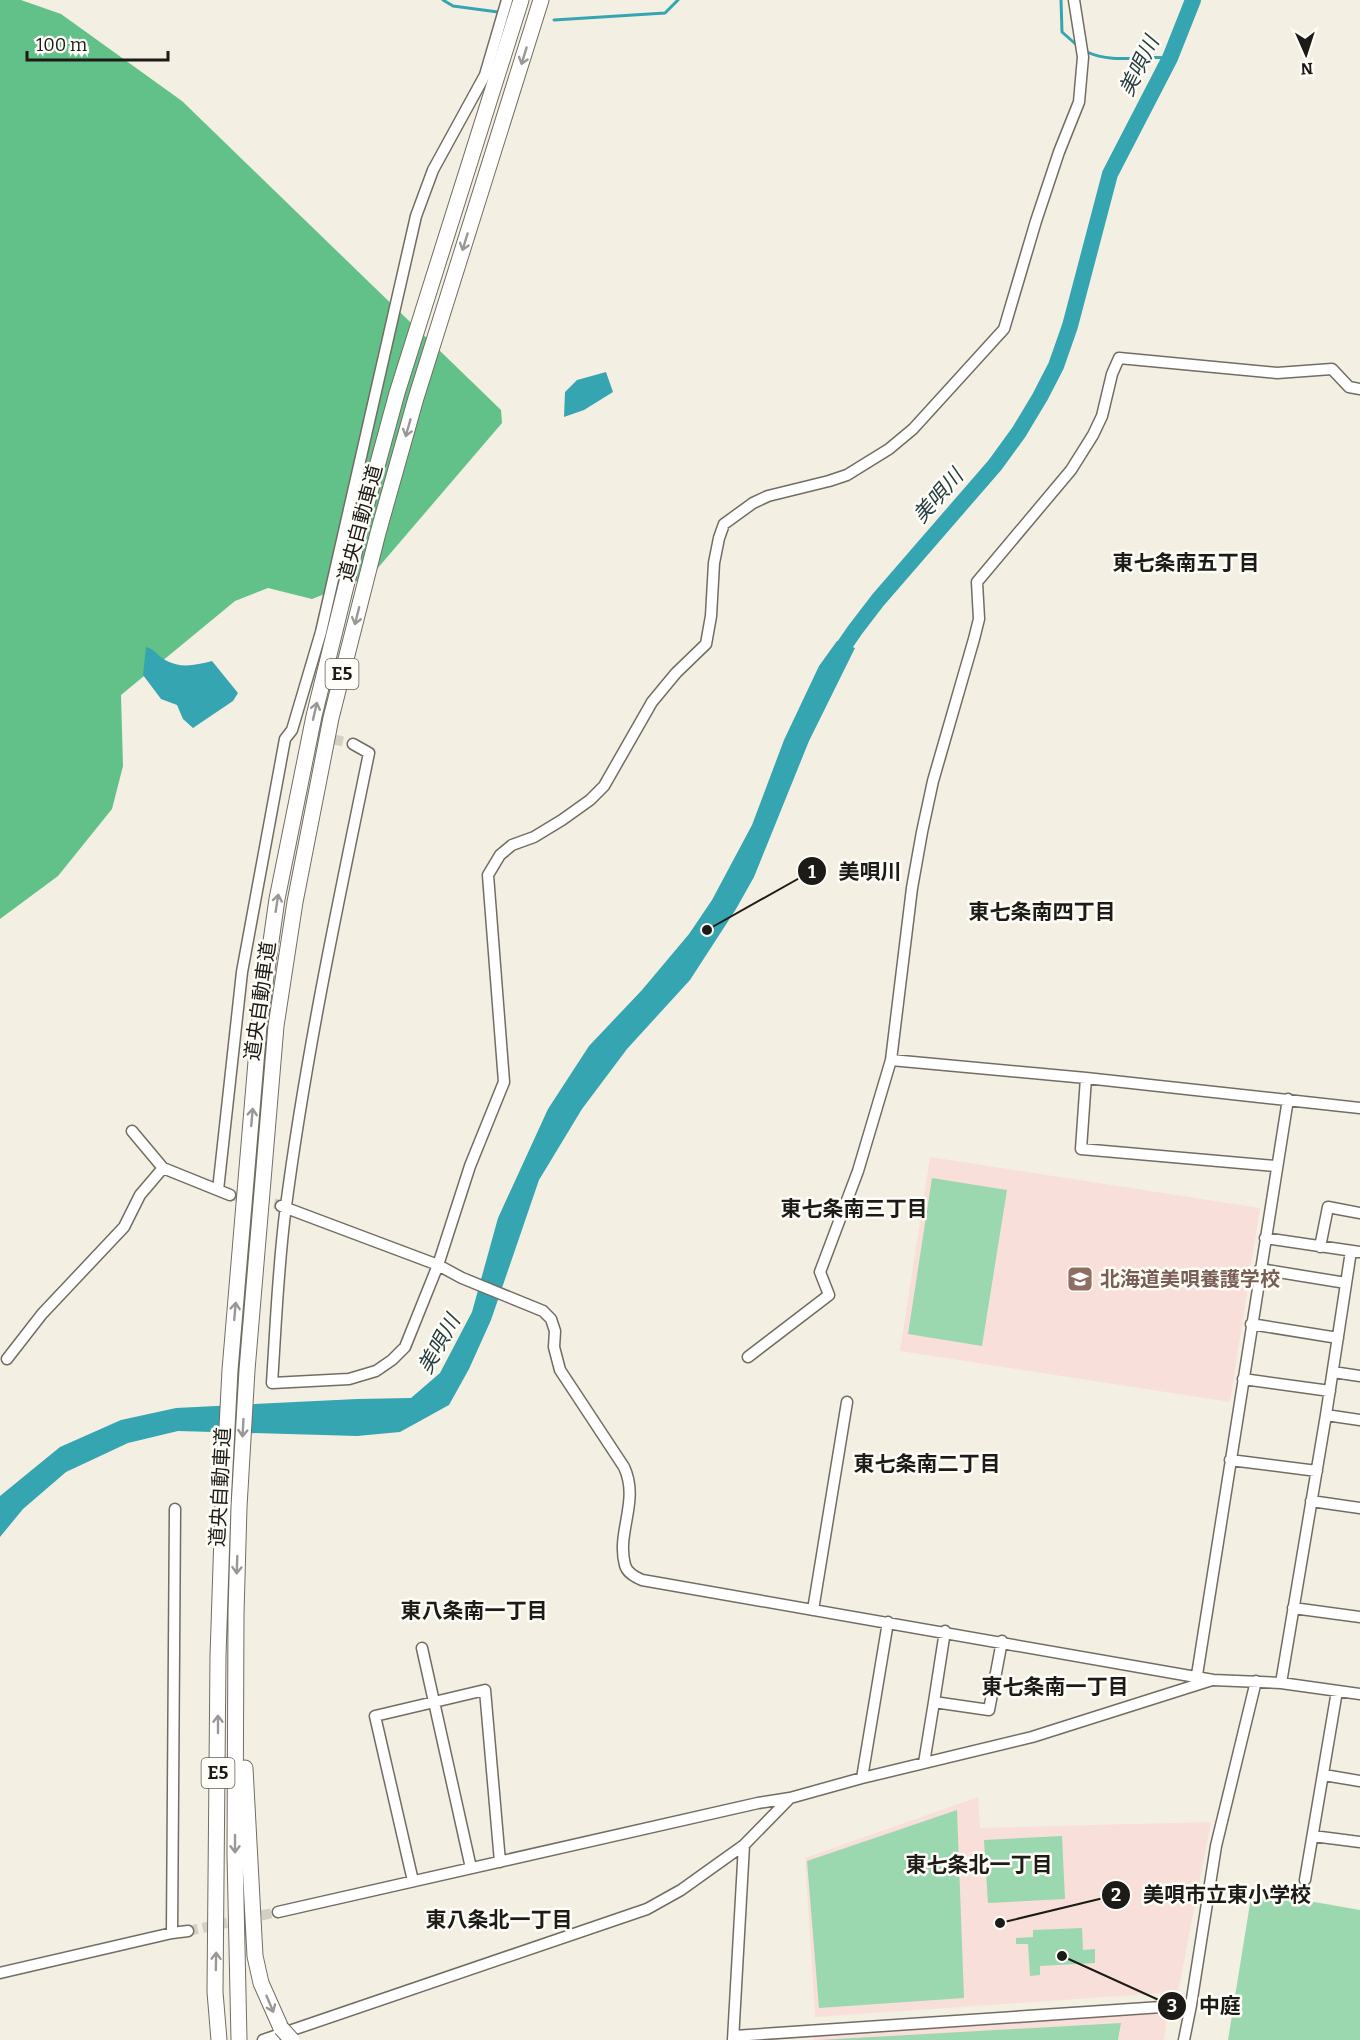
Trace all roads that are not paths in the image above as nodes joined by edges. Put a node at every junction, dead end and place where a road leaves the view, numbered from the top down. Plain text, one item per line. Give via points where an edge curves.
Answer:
1 (507, 0) edge
2 (521, 0) edge
3 (541, 0) edge
4 (1074, 0) edge
5 (1360, 389) edge
6 (292, 730) junction
7 (304, 732) tunnel mouth
8 (353, 744) tunnel mouth
9 (891, 1060) junction
10 (1086, 1078) junction
11 (1288, 1099) junction
12 (1359, 1104) edge
13 (132, 1131) dead end
14 (1276, 1166) junction
15 (163, 1168) junction
16 (218, 1190) junction
17 (230, 1195) tunnel mouth
18 (283, 1207) junction
19 (1360, 1213) edge
20 (1265, 1238) junction
21 (1320, 1247) junction
22 (1356, 1251) edge
23 (438, 1265) junction
24 (1260, 1269) junction
25 (1346, 1283) junction
26 (1251, 1324) junction
27 (1338, 1338) junction
28 (748, 1357) dead end
29 (7, 1359) dead end
30 (1333, 1372) junction
31 (1360, 1376) edge
32 (1243, 1379) junction
33 (1330, 1391) junction
34 (847, 1402) dead end
35 (1326, 1415) junction
36 (1360, 1420) edge
37 (1230, 1460) junction
38 (1317, 1472) junction
39 (1311, 1501) junction
40 (1360, 1508) edge
41 (175, 1509) dead end
42 (1293, 1608) junction
43 (813, 1610) junction
44 (236, 1613) junction
45 (1360, 1617) edge
46 (888, 1622) junction
47 (945, 1631) junction
48 (1002, 1641) junction
49 (422, 1648) dead end
50 (1197, 1675) junction
51 (1212, 1680) junction
52 (1256, 1681) junction
53 (1281, 1683) junction
54 (1337, 1691) junction
55 (1360, 1694) edge
56 (434, 1702) junction
57 (933, 1702) junction
58 (924, 1763) junction
59 (1324, 1775) junction
60 (862, 1778) junction
61 (1360, 1781) edge
62 (790, 1798) junction
63 (1313, 1836) junction
64 (1360, 1842) edge
65 (744, 1845) junction
66 (500, 1862) junction
67 (471, 1868) junction
68 (1305, 1880) dead end
69 (413, 1881) junction
70 (278, 1912) tunnel mouth
71 (188, 1931) tunnel mouth
72 (172, 1933) junction
73 (0, 1973) edge
74 (215, 1992) junction
75 (1191, 2004) junction
76 (734, 2038) edge
77 (210, 2040) edge
78 (219, 2040) edge
79 (239, 2040) edge
80 (263, 2040) edge
81 (292, 2040) edge
82 (1184, 2040) edge

1 - 6 street via 485,75 433,170 416,216 323,621
74 -> 2 highway, 道央自動車道 / E5 via 218,1656 230,1370 259,1026 277,900 314,716 360,529 398,393
3 -> 44 highway, 道央自動車道 / E5 via 416,398 378,533 331,718 296,902 276,1026 247,1370
4 - 23 street via 1083,57 1079,102 1039,212 1004,329 913,429 889,448 847,475 768,496 724,524 714,564 706,644 652,702 604,786 562,820 512,845 500,855 488,875 504,1082 470,1166
5 - 9 street via 1348,387 1332,369 1277,373 1119,358 1102,416 1088,444 1071,470 977,582 974,639 922,832
6 - 7 street
6 - 16 street via 285,739 242,972
8 - 18 street via 369,753 317,1009
9 - 10 street
9 - 28 street via 858,1171 820,1272 829,1295
10 - 11 street
10 - 14 street via 1081,1149
11 - 12 street
11 - 14 street
13 - 15 street
14 - 20 street
15 - 16 street
15 - 29 street via 140,1195 124,1227 42,1314
16 - 17 street
18 - 23 street
18 - 23 street via 272,1383 349,1379 376,1371 392,1360 405,1347
19 - 21 street via 1328,1208
20 - 21 street
20 - 24 street
21 - 22 street
22 - 25 street
23 - 43 street via 543,1311 551,1319 560,1370 629,1478 631,1500 624,1541 625,1566 632,1575 642,1580
24 - 25 street
24 - 26 street
25 - 27 street
26 - 27 street
26 - 32 street
27 - 30 street
30 - 31 street
30 - 33 street
32 - 33 street
32 - 37 street
33 - 35 street
34 - 43 street
35 - 36 street
35 - 38 street
37 - 38 street
37 - 50 street
38 - 39 street
39 - 40 street
39 - 42 street
41 - 72 street
42 - 45 street
42 - 53 street
43 - 46 street
44 -> 79 highway, 道央自動車道 / E5
44 -> 81 highway, bridge via 255,1956 261,1983 281,2028
46 - 47 street
46 - 60 street
47 - 48 street
47 - 57 street
48 - 50 street
48 - 57 street via 989,1710
49 - 56 street
50 - 51 street
51 - 52 street
51 - 58 street via 1032,1737
52 - 53 street
52 - 75 street via 1216,1845
53 - 54 street
54 - 55 street
54 - 59 street
56 - 66 street via 485,1690
56 - 67 street
56 - 69 street via 375,1716
57 - 58 street
58 - 60 street
59 - 61 street
59 - 63 street
60 - 62 street
62 - 65 street
62 - 66 street
63 - 64 street
63 - 68 street
65 - 76 street
65 - 80 street via 647,1909
66 - 67 street
67 - 69 street
69 - 70 street
71 - 72 street
72 - 73 street
74 - 77 highway
74 - 78 highway, 道央自動車道 / E5
75 - 76 street
75 - 82 street

